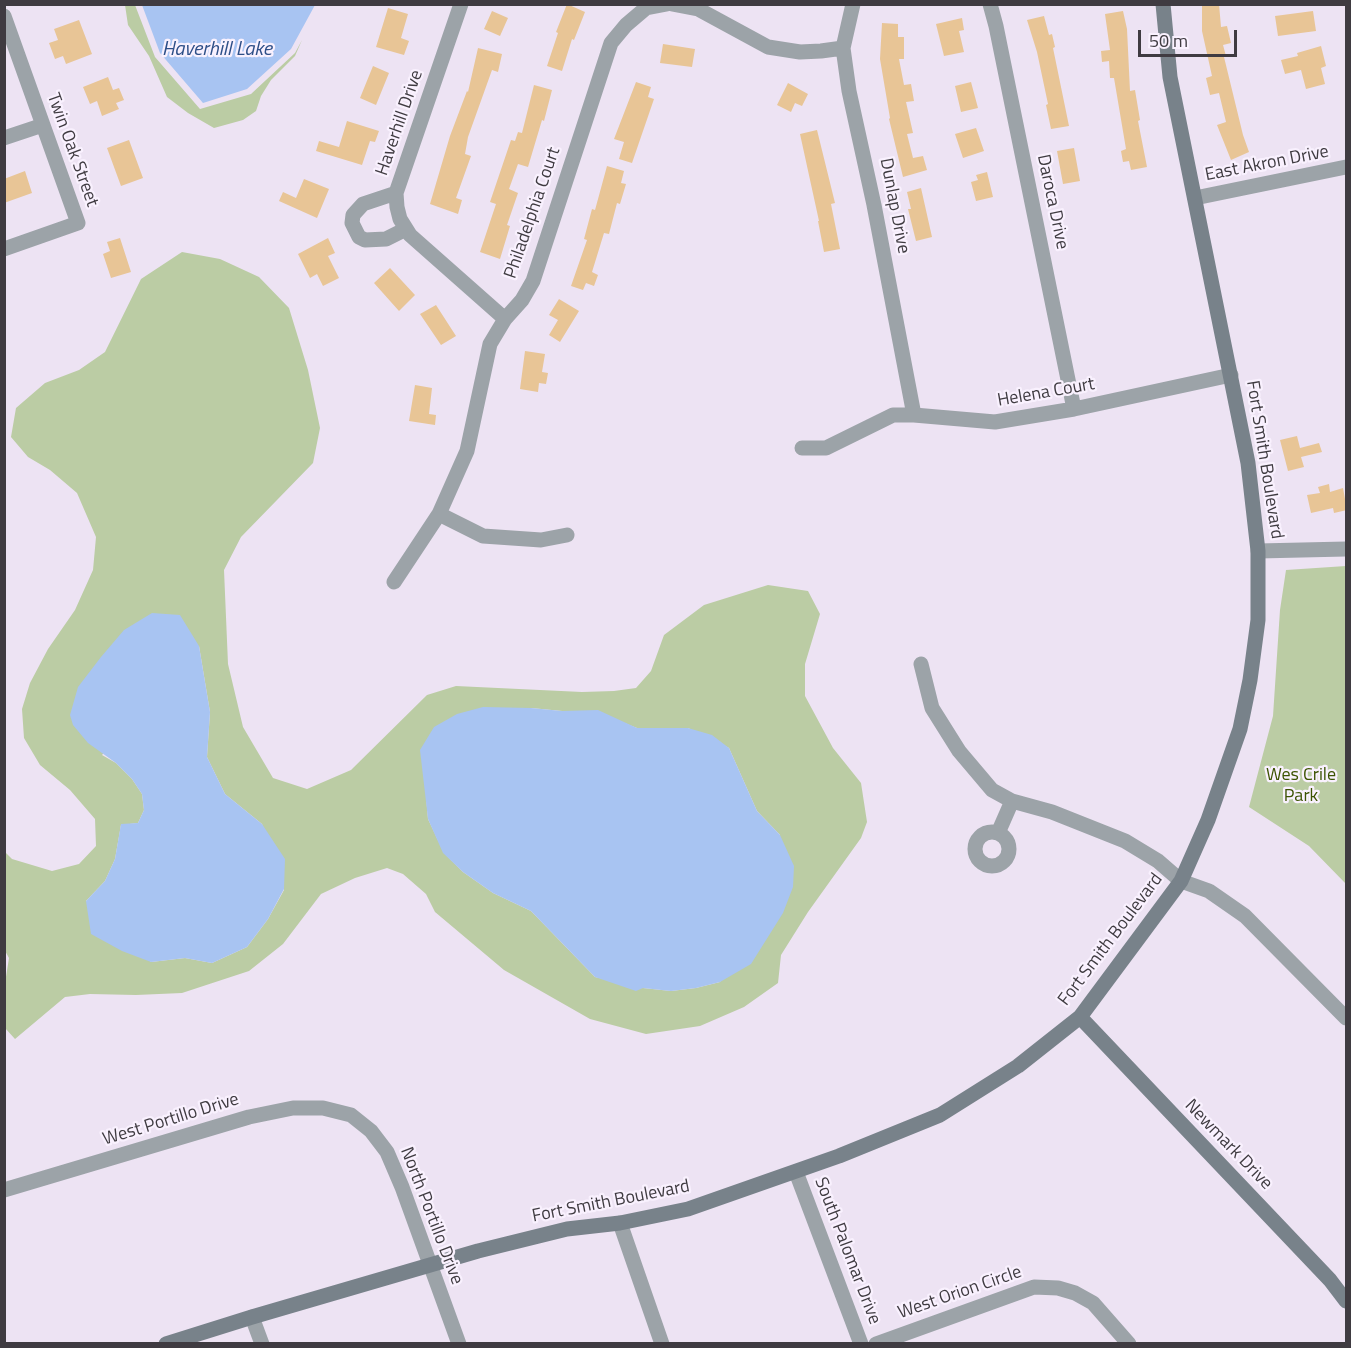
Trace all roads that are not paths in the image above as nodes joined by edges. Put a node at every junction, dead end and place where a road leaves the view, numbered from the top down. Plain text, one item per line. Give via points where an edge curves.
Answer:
1 (461, 4) edge
2 (667, 4) edge
3 (672, 4) edge
4 (853, 4) edge
5 (990, 4) edge
6 (1163, 4) edge
7 (4, 16) edge
8 (843, 48) junction
9 (43, 126) junction
10 (4, 138) edge
11 (1347, 167) edge
12 (396, 193) junction
13 (1195, 198) junction
14 (406, 230) junction
15 (4, 249) edge
16 (505, 319) junction
17 (1231, 375) junction
18 (1074, 409) junction
19 (914, 415) junction
20 (802, 448) dead end
21 (439, 514) junction
22 (567, 535) dead end
23 (1347, 549) edge
24 (1258, 551) junction
25 (394, 582) dead end
26 (921, 664) dead end
27 (1012, 801) junction
28 (998, 833) dead end
29 (1181, 880) junction
30 (1080, 1017) junction
31 (1347, 1018) edge
32 (351, 1114) joint
33 (796, 1172) junction
34 (4, 1190) edge
35 (620, 1223) junction
36 (430, 1265) junction
37 (1347, 1301) edge
38 (252, 1317) junction
39 (166, 1344) edge
40 (262, 1344) edge
41 (459, 1344) edge
42 (662, 1344) edge
43 (861, 1344) edge
44 (876, 1344) edge
45 (1129, 1344) edge

1 - 12 street, Haverhill Drive
2 - 16 street, Philadelphia Court via 646,8 611,43 533,281
3 - 8 street via 698,9 768,47 800,52
4 - 8 street, Dunlap Drive
5 - 18 street, Daroca Drive
6 - 13 street, Fort Smith Boulevard via 1170,77
7 - 9 street, Twin Oak Street
8 - 19 street, Dunlap Drive
9 - 10 street
9 - 15 street, Twin Oak Street via 78,223
11 - 13 street, East Akron Drive
12 - 14 street, Haverhill Drive
12 - 14 street via 363,204 353,215 352,223 365,240 386,239
13 - 17 street, Fort Smith Boulevard
14 - 16 street
16 - 21 street, Philadelphia Court via 490,344 467,451
17 - 18 street, Helena Court
17 - 24 street, Fort Smith Boulevard via 1248,463
18 - 19 street, Helena Court via 995,422
19 - 20 street, Helena Court via 893,416 826,448
21 - 22 street via 483,536 541,540
21 - 25 street, Philadelphia Court
23 - 24 street
24 - 29 street, Fort Smith Boulevard via 1258,620 1240,729 1208,820
26 - 27 street via 932,708 959,751 992,790
27 - 28 street
27 - 29 street via 1125,841
29 - 30 street, Fort Smith Boulevard
29 - 31 street via 1209,891 1245,916
30 - 33 street, Fort Smith Boulevard via 1018,1066 940,1115
30 - 37 street, Newmark Drive
32 - 34 street, West Portillo Drive via 323,1108 293,1108 249,1117
32 - 36 street, North Portillo Drive via 387,1152
33 - 35 street, Fort Smith Boulevard via 688,1209
33 - 43 street, South Palomar Drive
35 - 36 street, Fort Smith Boulevard via 567,1229
35 - 42 street
36 - 38 street, Fort Smith Boulevard
36 - 41 street, North Portillo Drive
38 - 39 street, Fort Smith Boulevard
38 - 40 street
44 - 45 street, West Orion Circle via 1034,1287 1058,1288 1093,1303

